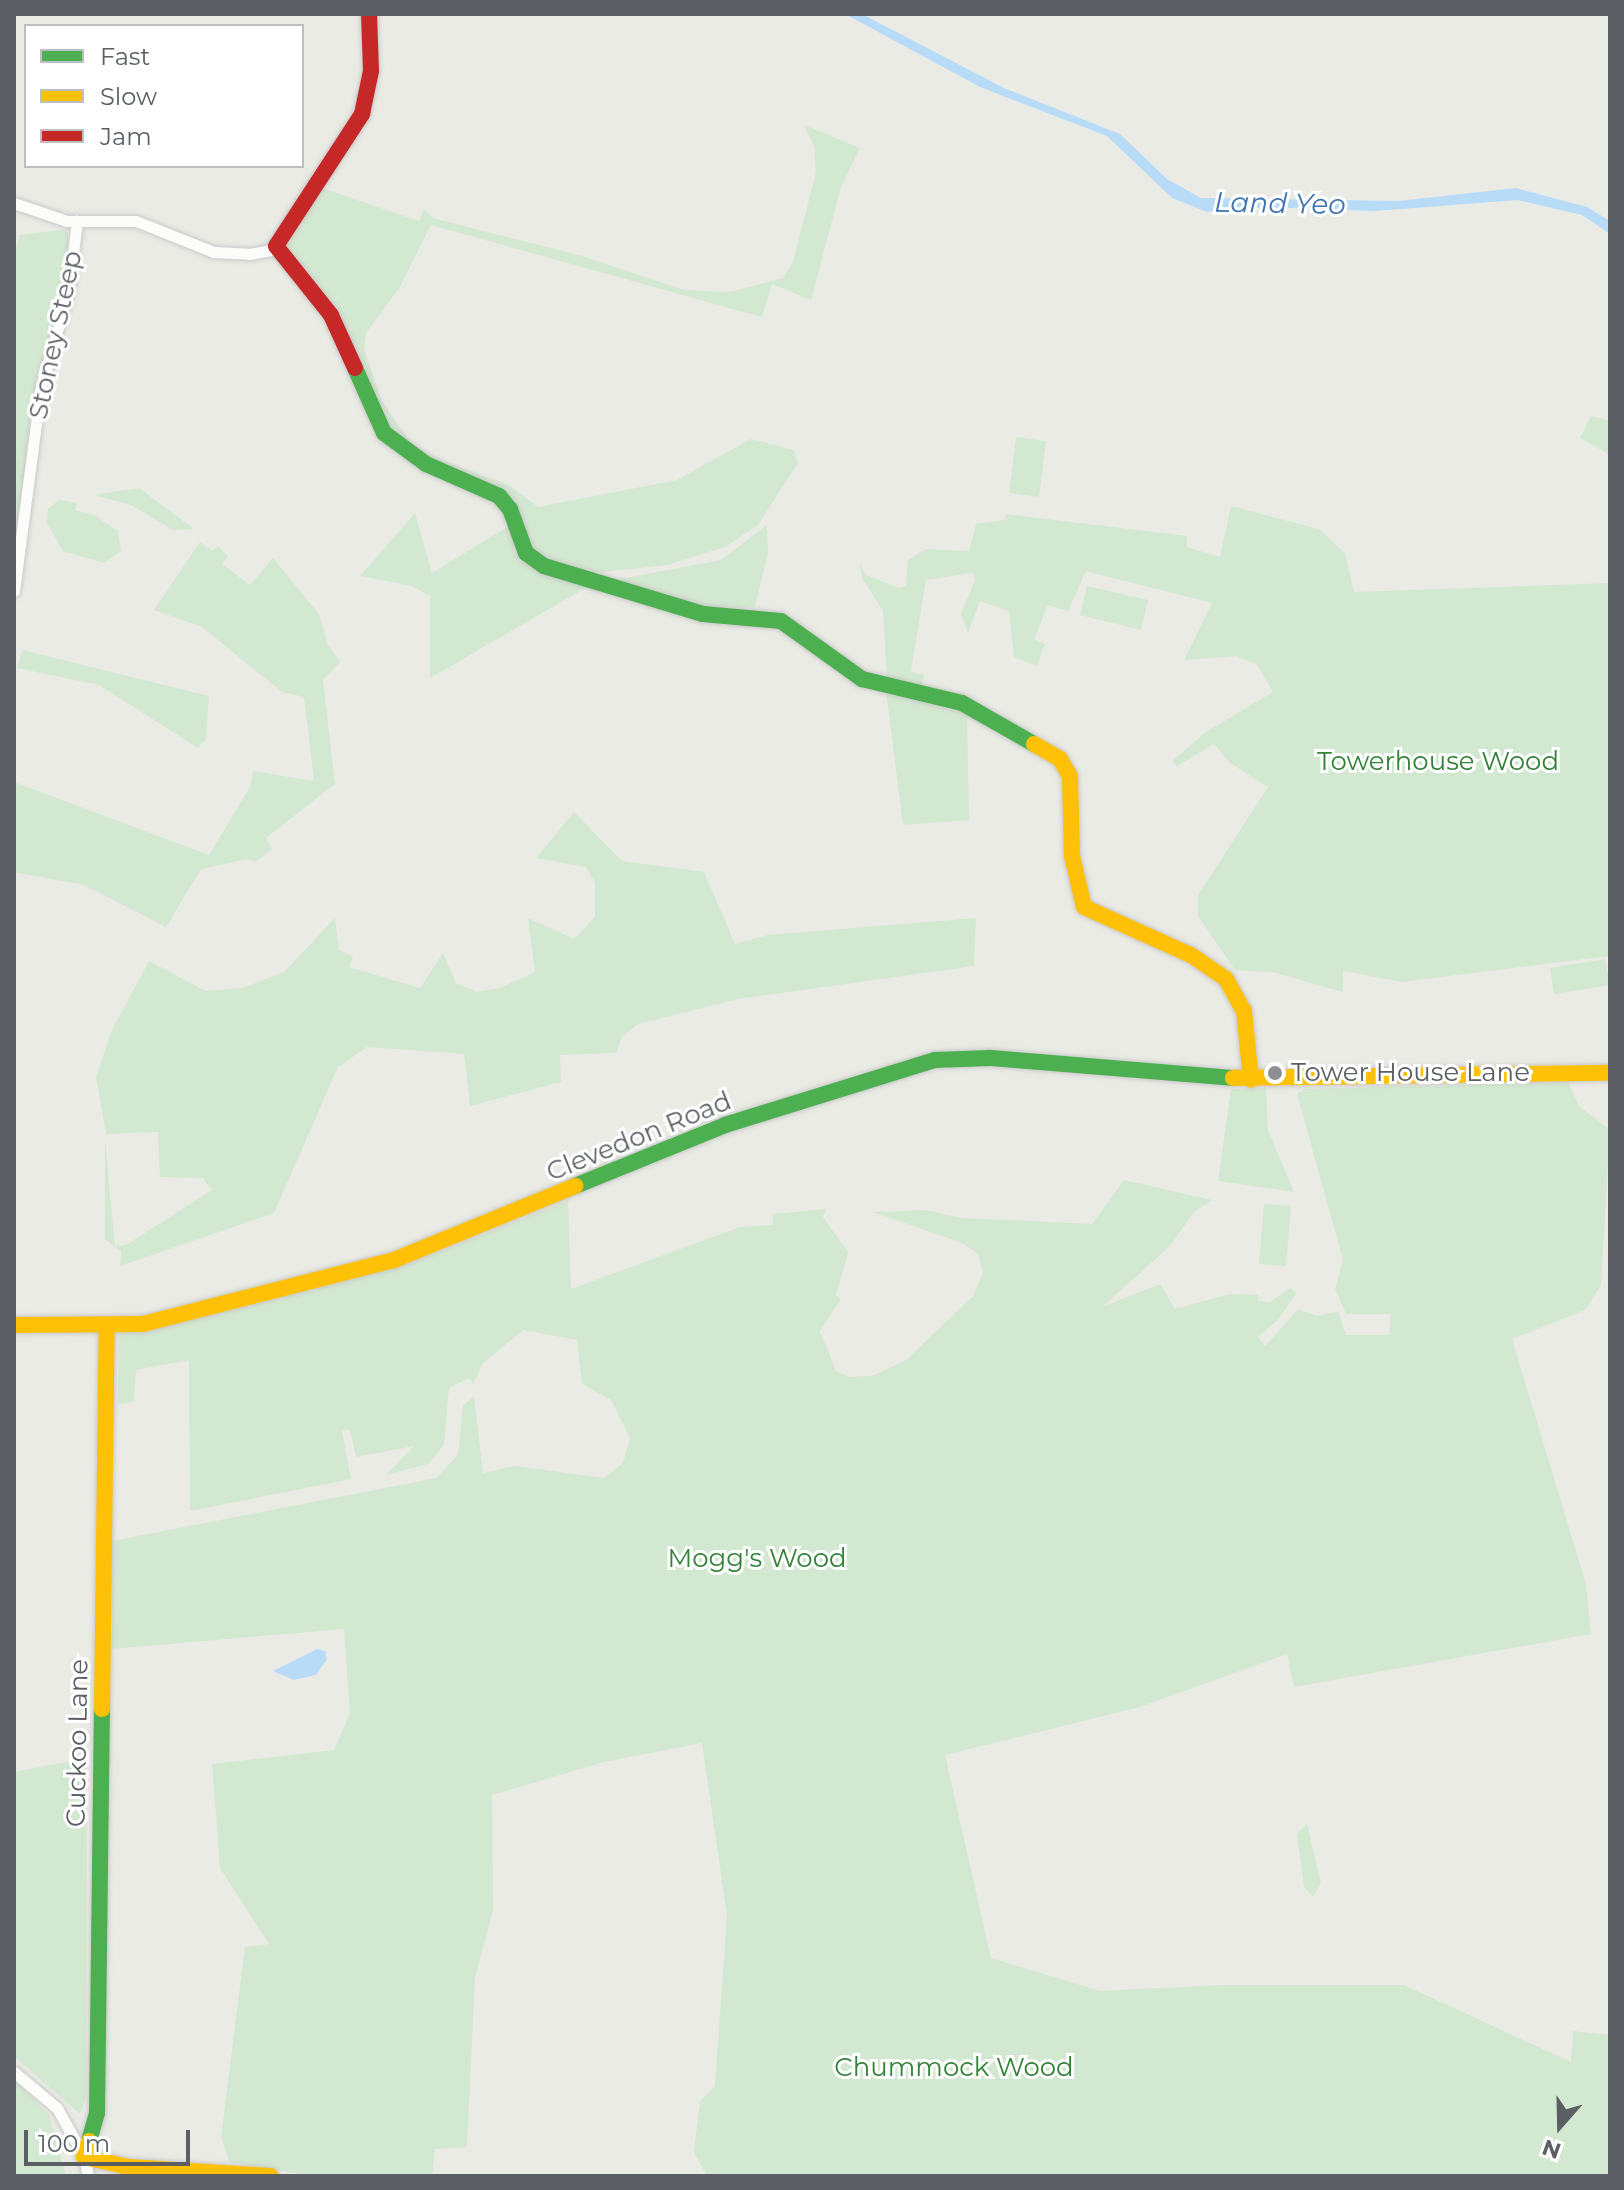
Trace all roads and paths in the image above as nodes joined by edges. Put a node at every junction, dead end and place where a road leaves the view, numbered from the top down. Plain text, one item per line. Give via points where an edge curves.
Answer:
1 (369, 14) edge
2 (14, 203) edge
3 (77, 221) junction
4 (276, 249) junction
5 (14, 591) edge
6 (1610, 1073) edge
7 (1251, 1080) junction
8 (14, 1325) edge
9 (107, 1327) junction
10 (14, 2072) edge
11 (84, 2157) junction
12 (124, 2172) edge
13 (88, 2176) edge
14 (271, 2176) edge

1 - 4 street via 371,71 362,114
2 - 3 street via 58,220
3 - 4 street via 126,219 214,252 257,254
3 - 5 street, Stoney Steep via 68,293 41,387
4 - 7 street via 331,315 384,433 426,464 499,496 535,562 703,614 781,621 862,679 962,703 1060,759 1070,776 1072,856 1084,907 1191,955 1226,979 1244,1011
6 - 7 street, Clevedon Road
7 - 9 street, Clevedon Road via 990,1058 926,1062 725,1125 441,1244 191,1314
8 - 9 street, Clevedon Road
9 - 11 street, Cuckoo Lane via 97,2113
10 - 11 street via 57,2108
11 - 12 street
11 - 13 street
12 - 14 street

